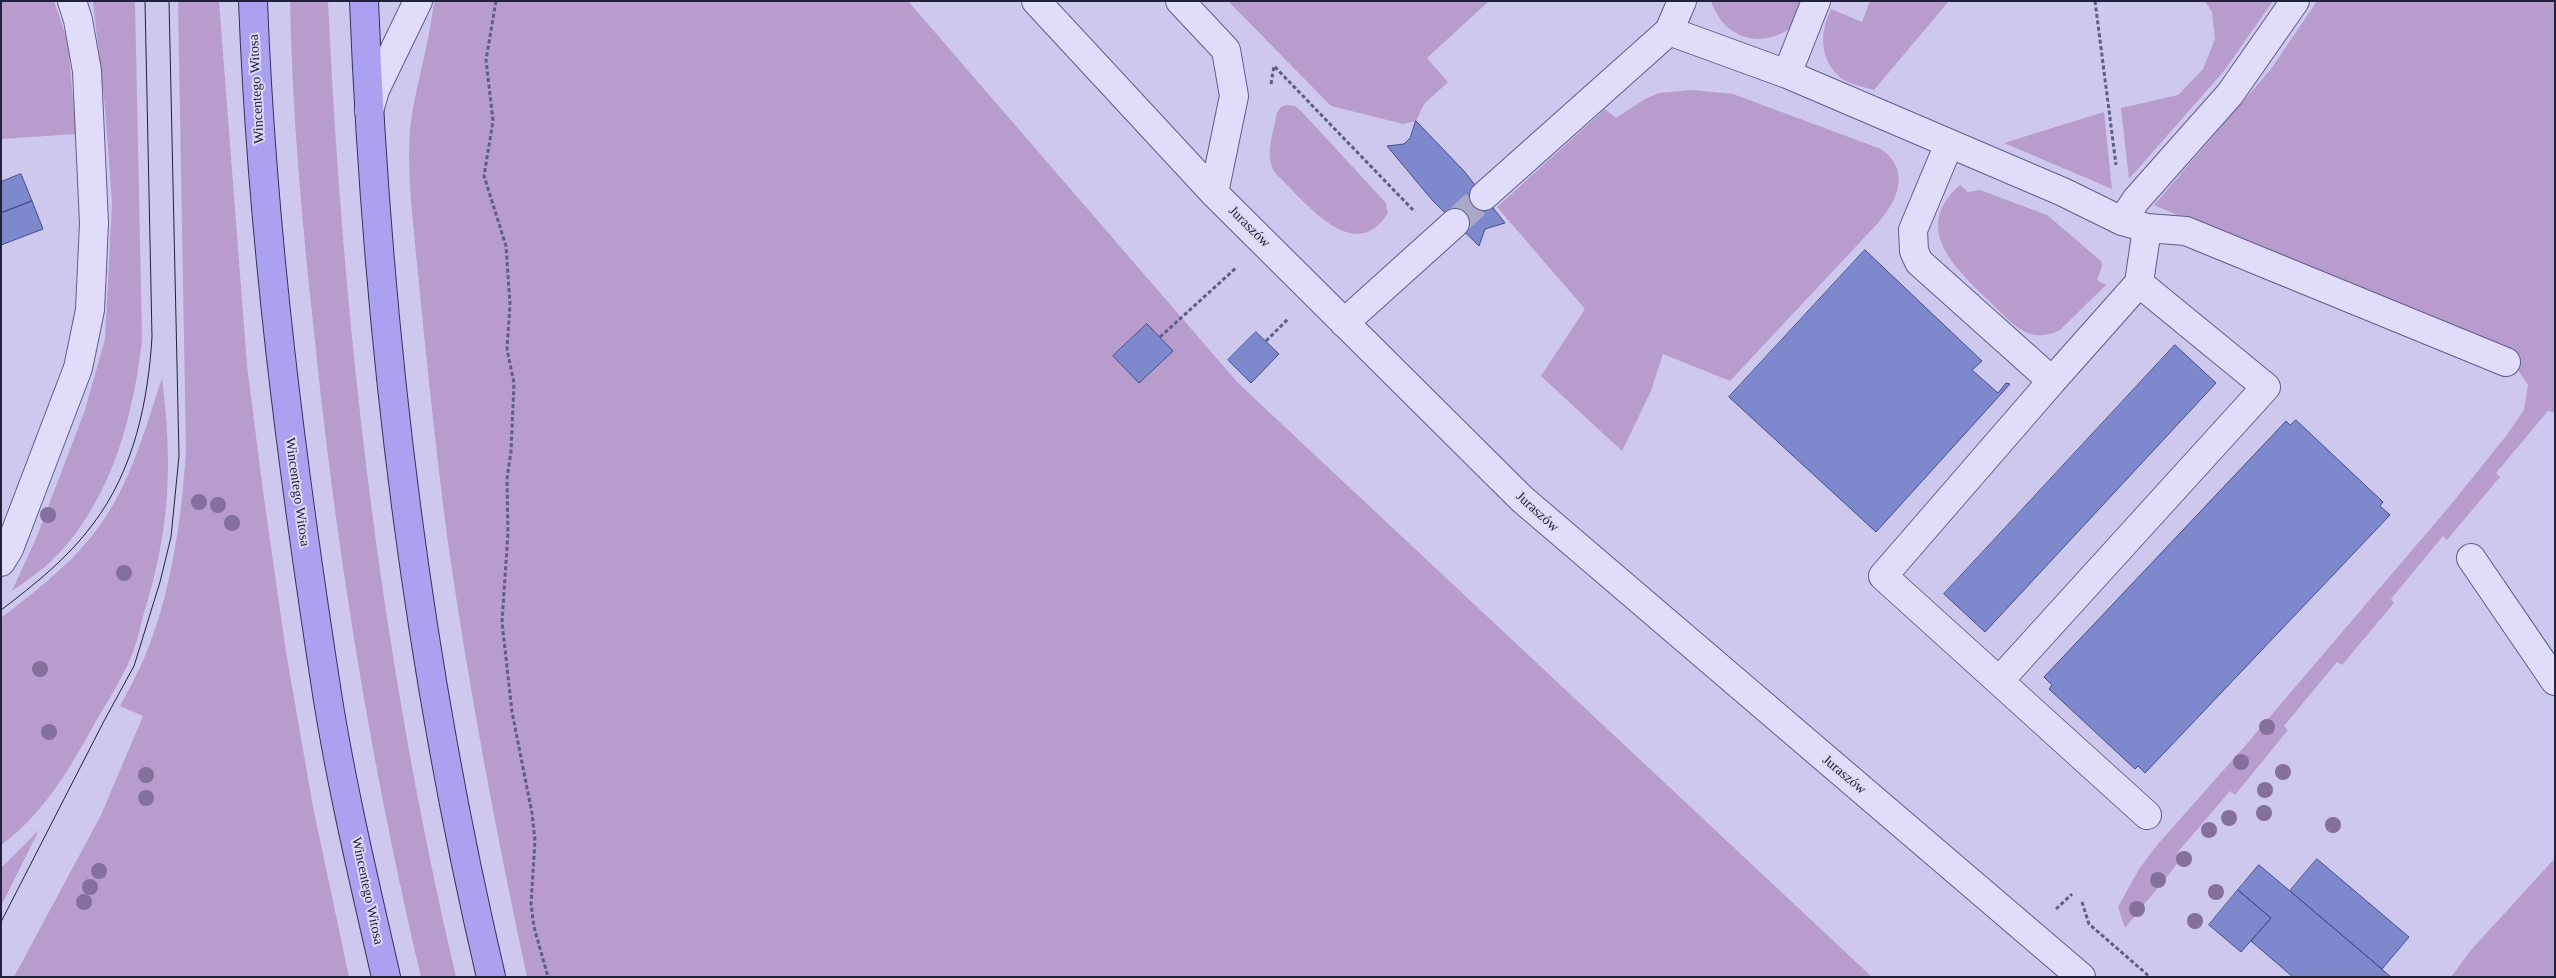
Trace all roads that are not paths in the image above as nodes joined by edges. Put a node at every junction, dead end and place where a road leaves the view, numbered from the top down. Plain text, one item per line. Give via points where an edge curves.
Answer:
1 (72, 1) edge
2 (253, 1) edge
3 (364, 1) edge
4 (418, 1) edge
5 (1036, 1) edge
6 (1180, 1) edge
7 (1682, 1) edge
8 (1816, 1) edge
9 (2295, 1) edge
10 (1669, 31) junction
11 (1788, 74) junction
12 (369, 112) junction
13 (1949, 144) junction
14 (1214, 193) junction
15 (1484, 196) tunnel mouth
16 (1455, 223) tunnel mouth
17 (2134, 224) junction
18 (2138, 283) junction
19 (1344, 323) junction
20 (2506, 362) dead end
21 (2052, 381) junction
22 (2471, 558) dead end
23 (1, 562) edge
24 (1998, 681) junction
25 (2555, 681) edge
26 (2147, 815) dead end
27 (386, 977) edge
28 (491, 977) edge
29 (2080, 977) edge

1 - 23 street via 87,71 94,223 90,310 78,368 9,550
2 - 27 main road, Wincentego Witosa via 261,159 294,472 328,699
3 - 12 main road
4 - 12 street via 375,90
5 - 14 street, Juraszów
6 - 14 street via 1226,50 1234,96
7 - 10 street
8 - 11 street
9 - 17 street via 2230,94 2136,200
10 - 11 street
10 - 15 street
11 - 13 street
12 - 28 main road via 381,288 407,515 440,720
13 - 17 street
13 - 21 street via 1913,230 1914,251 1920,262
14 - 19 street, Juraszów
16 - 19 street
17 - 18 street
17 - 20 street via 2186,231
18 - 21 street
18 - 24 street via 2266,387
19 - 29 street, Juraszów via 1522,500
21 - 24 street via 1883,576
22 - 25 street
24 - 26 street

